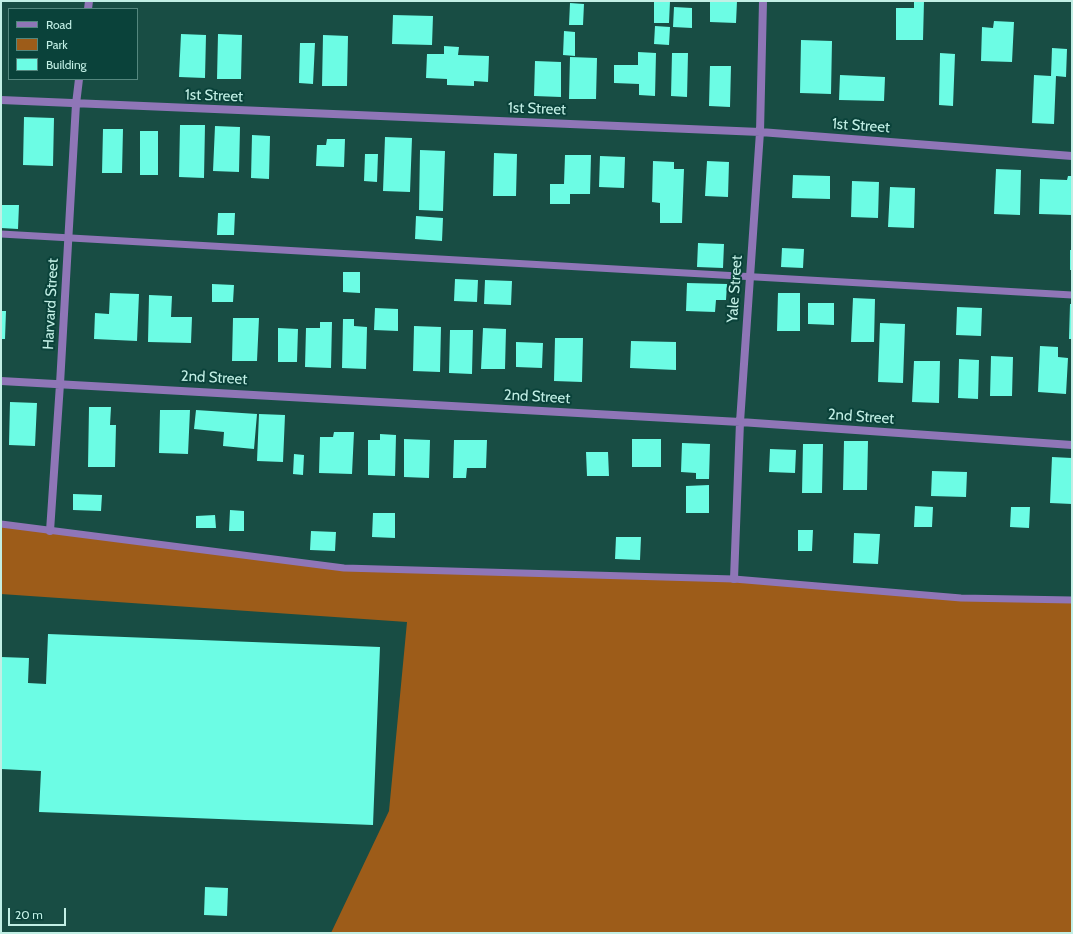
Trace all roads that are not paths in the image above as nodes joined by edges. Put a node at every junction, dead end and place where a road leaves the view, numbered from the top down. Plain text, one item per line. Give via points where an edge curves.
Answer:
1 (763, 1) edge
2 (79, 80) edge
3 (1, 100) edge
4 (76, 104) junction
5 (760, 132) junction
6 (1072, 156) edge
7 (1, 234) edge
8 (68, 237) junction
9 (750, 277) junction
10 (1072, 295) edge
11 (1, 381) edge
12 (60, 384) junction
13 (740, 422) junction
14 (1072, 446) edge
15 (1, 524) edge
16 (50, 531) junction
17 (734, 579) junction
18 (1072, 600) edge

1 - 5 street, Yale Street
2 - 4 street, Harvard Street
3 - 4 street, 1st Street
4 - 5 street, 1st Street
4 - 8 street, Harvard Street
5 - 6 street, 1st Street
5 - 9 street, Yale Street
7 - 8 lane
8 - 9 lane
8 - 12 street, Harvard Street
9 - 10 lane
9 - 13 street, Yale Street
11 - 12 street, 2nd Street
12 - 13 street, 2nd Street
12 - 16 street, Harvard Street
13 - 14 street, 2nd Street
13 - 17 street, Yale Street
15 - 16 lane
16 - 17 lane via 344,568
17 - 18 lane via 961,598

